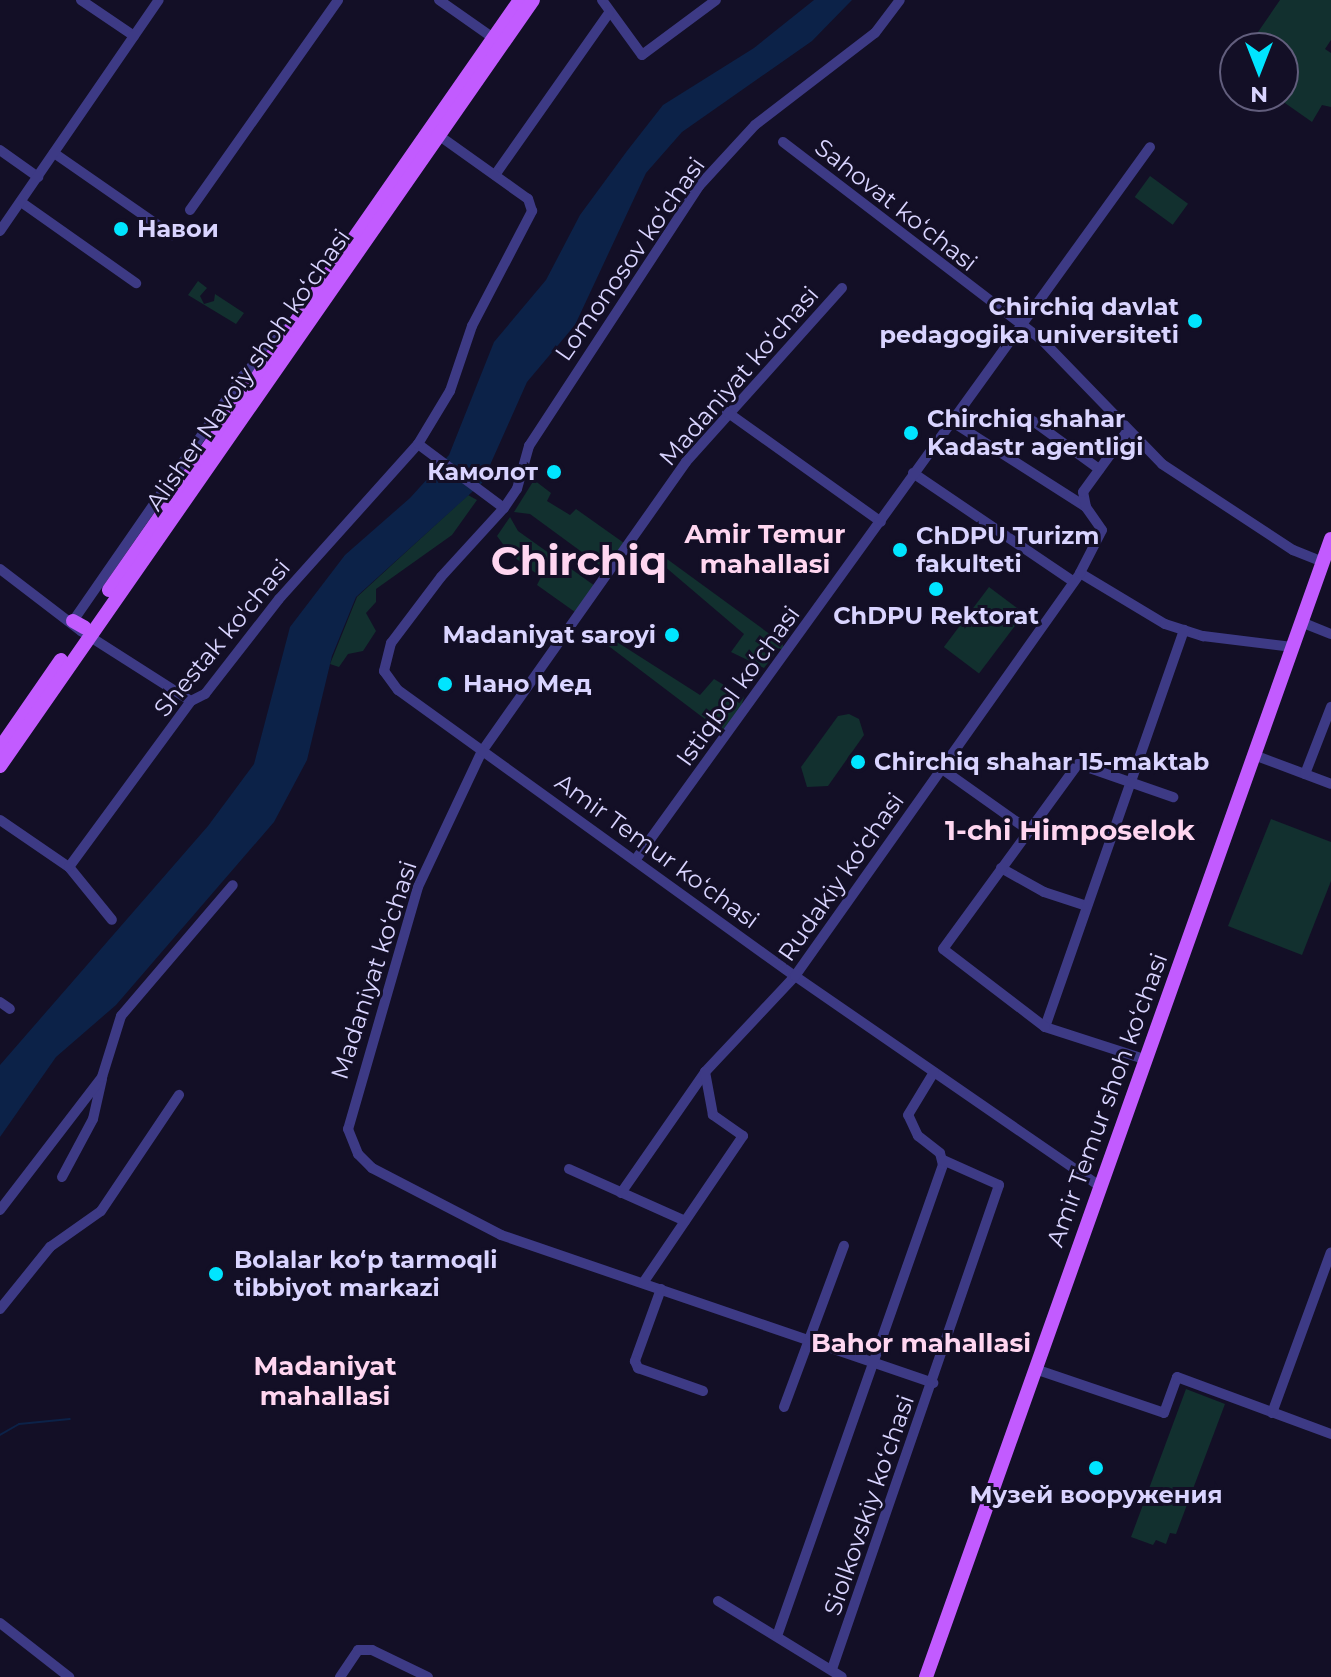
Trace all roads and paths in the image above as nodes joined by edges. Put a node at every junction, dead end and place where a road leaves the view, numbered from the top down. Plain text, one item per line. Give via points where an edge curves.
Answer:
1 (81, 0) edge
2 (159, 0) edge
3 (338, 0) edge
4 (439, 0) edge
5 (520, 0) edge
6 (533, 0) edge
7 (602, 0) edge
8 (716, 0) edge
9 (900, 0) edge
10 (609, 13) junction
11 (134, 36) junction
12 (493, 38) junction
13 (433, 132) junction
14 (783, 142) dead end
15 (1150, 147) dead end
16 (0, 150) edge
17 (54, 153) junction
18 (495, 175) junction
19 (38, 177) junction
20 (21, 202) junction
21 (190, 210) dead end
22 (0, 231) edge
23 (172, 235) dead end
24 (136, 283) dead end
25 (842, 288) dead end
26 (1021, 323) junction
27 (727, 412) junction
28 (951, 421) junction
29 (1033, 421) dead end
30 (1128, 430) junction
31 (418, 444) junction
32 (1099, 469) junction
33 (913, 473) junction
34 (1086, 507) junction
35 (504, 508) junction
36 (881, 522) junction
37 (1331, 539) edge
38 (1323, 562) junction
39 (0, 569) edge
40 (1077, 578) junction
41 (1301, 622) junction
42 (82, 629) junction
43 (1184, 630) junction
44 (1331, 634) edge
45 (1292, 647) junction
46 (191, 701) junction
47 (1331, 707) edge
48 (0, 748) edge
49 (482, 751) junction
50 (1254, 755) junction
51 (0, 766) edge
52 (942, 769) junction
53 (1305, 774) junction
54 (1128, 782) junction
55 (1331, 784) edge
56 (1173, 797) dead end
57 (0, 820) edge
58 (1028, 830) junction
59 (636, 859) junction
60 (69, 867) junction
61 (1001, 868) junction
62 (233, 885) dead end
63 (1087, 906) junction
64 (112, 920) dead end
65 (795, 976) junction
66 (1045, 1027) junction
67 (1144, 1059) junction
68 (705, 1072) junction
69 (934, 1072) junction
70 (102, 1077) junction
71 (179, 1095) dead end
72 (943, 1160) junction
73 (569, 1169) dead end
74 (62, 1177) dead end
75 (1098, 1185) junction
76 (621, 1193) junction
77 (0, 1210) edge
78 (685, 1221) junction
79 (844, 1246) dead end
80 (1331, 1252) edge
81 (643, 1283) junction
82 (661, 1289) junction
83 (0, 1309) edge
84 (809, 1340) junction
85 (874, 1363) junction
86 (1035, 1369) junction
87 (933, 1383) junction
88 (703, 1391) dead end
89 (784, 1407) dead end
90 (1272, 1413) junction
91 (1331, 1434) edge
92 (718, 1601) dead end
93 (0, 1623) edge
94 (777, 1636) junction
95 (832, 1669) junction
96 (69, 1677) edge
97 (340, 1677) edge
98 (428, 1677) edge
99 (842, 1677) edge
100 (926, 1677) edge

1 - 11 street
2 - 11 street
3 - 21 street
4 - 12 street
5 - 12 main road, Alisher Navoiy shoh koʻchasi
6 - 13 main road, Alisher Navoiy shoh koʻchasi
7 - 10 street
8 - 10 street via 642,55
9 - 35 street, Lomonosov ko‘chasi via 875,33 755,125 699,186 529,446 517,489
10 - 18 street
11 - 17 street
12 - 13 main road, Alisher Navoiy shoh koʻchasi
13 - 18 street
13 - 42 main road, Alisher Navoiy shoh koʻchasi
13 - 42 main road, Alisher Navoiy shoh koʻchasi via 286,329
14 - 26 street, Sahovat ko‘chasi
15 - 26 street, Istiqbol ko‘chasi
16 - 19 street
17 - 19 street
17 - 23 street
18 - 31 street, Shestak ko'chasi via 528,199 532,211 472,326 450,391
19 - 20 street
20 - 22 street
20 - 24 street
25 - 27 street, Madaniyat ko‘chasi
26 - 28 street, Istiqbol ko‘chasi
26 - 30 street, Sahovat ko‘chasi
27 - 36 street
27 - 49 street, Madaniyat ko‘chasi
28 - 33 street, Istiqbol ko‘chasi
28 - 34 street
29 - 32 street
30 - 32 street
30 - 38 street, Sahovat ko‘chasi via 1189,485 1293,550
31 - 35 street
31 - 46 street, Shestak ko'chasi via 279,599 205,694
32 - 34 street via 1083,492
33 - 36 street, Istiqbol ko‘chasi
33 - 40 street
34 - 40 street, Rudakiy ko‘chasi via 1102,530
35 - 49 street, Amir Temur ko‘chasi via 441,577 391,643 384,665 398,690
36 - 59 street, Istiqbol ko‘chasi
37 - 38 main road, Amir Temur shoh ko‘chasi
38 - 41 main road, Amir Temur shoh ko‘chasi
39 - 42 street
40 - 43 street
40 - 52 street, Rudakiy ko‘chasi
41 - 44 street
41 - 45 main road, Amir Temur shoh ko‘chasi
42 - 46 street
42 - 48 main road, Alisher Navoiy shoh koʻchasi
42 - 51 main road, Alisher Navoiy shoh koʻchasi
43 - 45 street
43 - 54 street
45 - 50 main road, Amir Temur shoh ko‘chasi
46 - 60 street, Shestak ko'chasi
47 - 53 street
49 - 59 street, Amir Temur ko‘chasi
49 - 81 street, Madaniyat ko‘chasi via 418,887 353,1102 349,1137 372,1168 501,1235
50 - 53 street
50 - 67 main road, Amir Temur shoh ko‘chasi
52 - 58 street
52 - 65 street, Rudakiy ko‘chasi
53 - 55 street
54 - 56 street
54 - 58 street via 1078,764
54 - 63 street
57 - 60 street
58 - 61 street
59 - 65 street, Amir Temur ko‘chasi
60 - 64 street
61 - 63 street via 1044,892
61 - 66 street via 943,949
62 - 70 street via 121,1016
63 - 66 street
65 - 68 street, Rudakiy ko‘chasi
65 - 69 street, Amir Temur ko‘chasi
66 - 67 street
67 - 75 main road, Amir Temur shoh ko‘chasi
68 - 76 street, Rudakiy ko‘chasi
68 - 78 street via 713,1115 743,1136
69 - 72 street via 908,1115 918,1136
69 - 75 street, Amir Temur ko‘chasi
70 - 74 street via 93,1119
70 - 77 street
71 - 83 street via 101,1211 50,1247
72 - 85 street
72 - 87 street, Siolkovskiy ko‘chasi via 999,1185
73 - 76 street
75 - 86 main road, Amir Temur shoh ko‘chasi
76 - 78 street
78 - 81 street
79 - 84 street
80 - 90 street
81 - 82 street
82 - 84 street
82 - 88 street via 635,1361 638,1368
84 - 85 street
84 - 89 street
85 - 87 street
85 - 94 street
86 - 90 street via 1164,1413 1177,1377
86 - 100 main road, Amir Temur shoh ko‘chasi
87 - 95 street, Siolkovskiy ko‘chasi
90 - 91 street
92 - 94 street
93 - 96 street
94 - 95 street
95 - 99 street
97 - 98 street via 358,1650 372,1650

